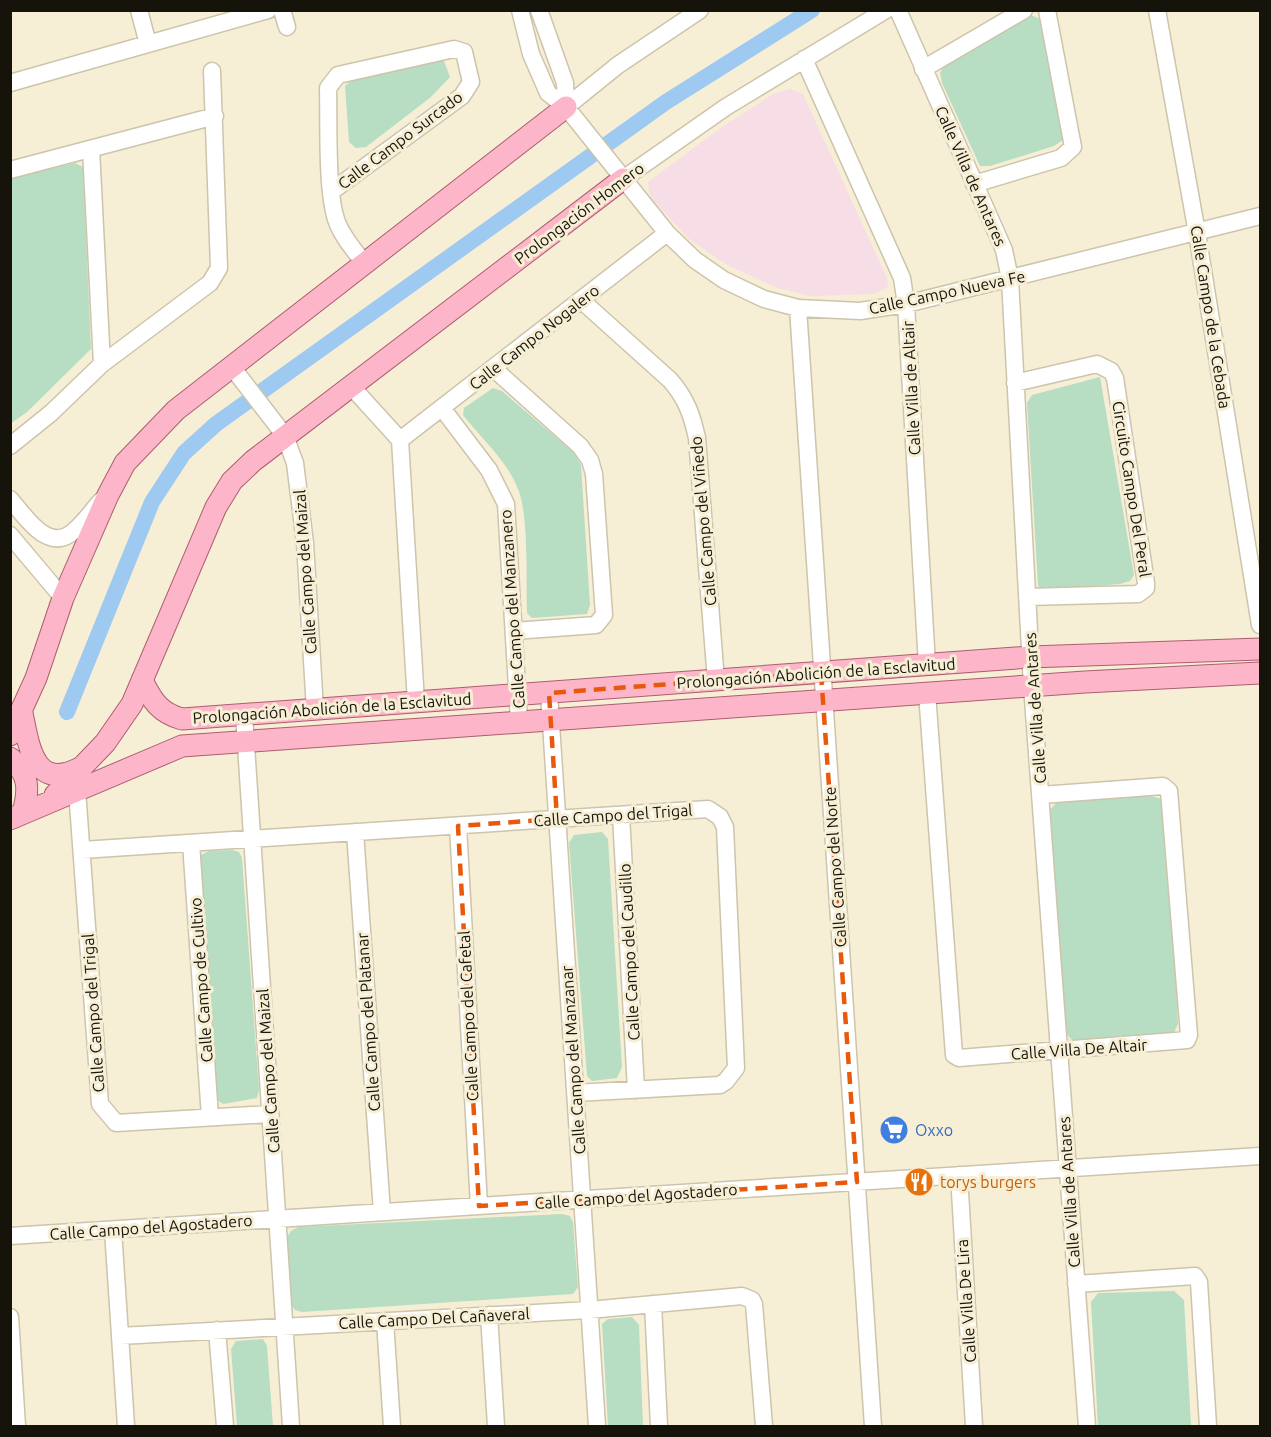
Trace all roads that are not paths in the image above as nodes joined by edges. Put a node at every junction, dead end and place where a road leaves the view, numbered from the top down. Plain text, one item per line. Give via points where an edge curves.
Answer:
1 (139, 10) edge
2 (268, 10) edge
3 (282, 10) edge
4 (520, 10) edge
5 (539, 10) edge
6 (700, 10) edge
7 (886, 10) edge
8 (898, 10) edge
9 (1024, 10) edge
10 (1047, 10) edge
11 (1156, 10) edge
12 (287, 27) dead end
13 (148, 44) junction
14 (804, 59) junction
15 (923, 69) junction
16 (212, 70) dead end
17 (10, 83) edge
18 (566, 107) junction
19 (215, 116) junction
20 (91, 149) junction
21 (10, 170) edge
22 (623, 179) junction
23 (974, 184) junction
24 (332, 191) junction
25 (1260, 216) edge
26 (667, 233) junction
27 (1197, 233) junction
28 (365, 264) junction
29 (1010, 279) junction
30 (581, 300) junction
31 (906, 304) junction
32 (798, 308) junction
33 (102, 364) junction
34 (232, 367) junction
35 (493, 368) junction
36 (1015, 383) junction
37 (351, 386) junction
38 (442, 408) junction
39 (285, 436) junction
40 (400, 440) junction
41 (10, 446) edge
42 (108, 495) junction
43 (10, 499) edge
44 (10, 535) edge
45 (1028, 597) junction
46 (63, 598) junction
47 (1260, 625) edge
48 (514, 631) junction
49 (1260, 649) edge
50 (1030, 657) junction
51 (927, 665) junction
52 (821, 673) junction
53 (1260, 673) edge
54 (142, 680) junction
55 (716, 681) junction
56 (1032, 686) junction
57 (549, 693) junction
58 (927, 693) junction
59 (517, 695) junction
60 (823, 700) junction
61 (416, 702) junction
62 (315, 710) junction
63 (22, 713) junction
64 (244, 715) junction
65 (551, 719) junction
66 (519, 721) junction
67 (10, 735) edge
68 (246, 740) junction
69 (10, 758) edge
70 (85, 766) junction
71 (77, 790) junction
72 (1041, 795) junction
73 (48, 802) junction
74 (621, 815) junction
75 (17, 816) edge
76 (557, 819) junction
77 (458, 826) junction
78 (355, 832) junction
79 (253, 839) junction
80 (191, 843) junction
81 (82, 850) junction
82 (1059, 1050) junction
83 (636, 1090) junction
84 (575, 1093) junction
85 (270, 1114) junction
86 (210, 1117) junction
87 (1260, 1156) edge
88 (1066, 1168) junction
89 (959, 1175) junction
90 (857, 1182) junction
91 (582, 1199) junction
92 (479, 1206) junction
93 (382, 1212) junction
94 (277, 1219) junction
95 (113, 1230) junction
96 (10, 1236) edge
97 (1076, 1284) junction
98 (652, 1304) junction
99 (589, 1310) junction
100 (489, 1315) junction
101 (10, 1317) edge
102 (385, 1321) junction
103 (284, 1326) junction
104 (217, 1330) junction
105 (120, 1336) junction
106 (17, 1426) edge
107 (126, 1426) edge
108 (225, 1426) edge
109 (291, 1426) edge
110 (392, 1426) edge
111 (496, 1426) edge
112 (597, 1426) edge
113 (659, 1426) edge
114 (764, 1426) edge
115 (873, 1426) edge
116 (974, 1426) edge
117 (1087, 1426) edge
118 (1208, 1426) edge

1 - 13 street
2 - 13 street
3 - 12 street
4 - 18 street, Calle Campo Nueva Fe via 531,54 548,93
5 - 18 street via 565,83
6 - 18 street via 618,64
7 - 14 street, Prolongación Homero
8 - 15 street, Calle Villa de Antares
9 - 15 street
10 - 23 street via 1073,147 1061,158
11 - 27 street, Calle Campo de la Cebada
13 - 17 street
14 - 22 street, Prolongación Homero via 726,107
14 - 31 street, Calle Villa de Altair via 902,279
15 - 23 street, Calle Villa de Antares
16 - 19 street
18 - 22 street, Calle Campo Nueva Fe
18 - 28 main road
19 - 20 street
19 - 33 street via 219,268 210,283
20 - 21 street
20 - 33 street
22 - 26 street, Calle Campo Nueva Fe
22 - 37 main road, Prolongación Homero
23 - 29 street, Calle Villa de Antares via 1004,250
24 - 24 street, Calle Campo Surcado via 462,96 471,82 464,52 454,49 333,78 328,88
24 - 28 street, Calle Campo Surcado via 341,230
25 - 27 street, Calle Campo Nueva Fe
26 - 30 street, Calle Campo Nogalero
26 - 32 street, Calle Campo Nueva Fe via 695,260 724,280 764,299
27 - 29 street, Calle Campo Nueva Fe
27 - 47 street, Calle Campo de la Cebada
28 - 34 main road
29 - 31 street, Calle Campo Nueva Fe
29 - 36 street, Calle Villa de Antares
30 - 35 street, Calle Campo Nogalero
30 - 55 street, Calle Campo del Viñedo via 670,380 691,411 698,438
31 - 32 street, Calle Campo Nueva Fe via 860,311
31 - 51 street, Calle Villa de Altair
32 - 52 street, Calle Campo del Norte
33 - 41 street
34 - 39 street
34 - 42 main road via 176,410 144,441 125,463
35 - 38 street, Calle Campo Nogalero
35 - 48 street via 580,446 594,474 602,619 596,626
36 - 45 street, Calle Villa de Antares
36 - 45 street, Circuito Campo Del Peral via 1097,364 1111,371 1146,583 1138,594
37 - 39 main road, Prolongación Homero
37 - 40 street
38 - 40 street, Calle Campo Nogalero
38 - 48 street, Calle Campo del Manzanero via 489,470 506,504
39 - 54 main road via 232,481 216,507
39 - 62 street, Calle Campo del Maizal via 295,463 305,543
40 - 61 street
42 - 43 street via 75,531 56,538 36,530
42 - 46 main road
44 - 46 street
45 - 50 street, Calle Villa de Antares
46 - 63 main road
48 - 59 street, Calle Campo del Manzanero
49 - 50 main road, Prolongación Abolición de la Esclavitud
50 - 51 main road, Prolongación Abolición de la Esclavitud
50 - 56 street, Calle Villa de Antares
51 - 52 main road, Prolongación Abolición de la Esclavitud
52 - 55 main road, Prolongación Abolición de la Esclavitud
52 - 60 street, Calle Campo del Norte
53 - 56 main road, Prolongación Abolición de la Esclavitud
54 - 64 main road, Prolongación Abolición de la Esclavitud via 158,708 168,715 183,719
54 - 70 main road via 120,724
55 - 57 main road, Prolongación Abolición de la Esclavitud
56 - 58 main road, Prolongación Abolición de la Esclavitud
56 - 72 street, Calle Villa de Antares
57 - 59 main road, Prolongación Abolición de la Esclavitud
57 - 65 street, Calle Campo del Manzanar
58 - 60 main road, Prolongación Abolición de la Esclavitud
58 - 82 street, Calle Villa De Altair via 953,1053 959,1058
59 - 61 main road, Prolongación Abolición de la Esclavitud
59 - 66 street, Calle Campo del Manzanero
60 - 65 main road, Prolongación Abolición de la Esclavitud
60 - 90 street, Calle Campo del Norte
61 - 62 main road, Prolongación Abolición de la Esclavitud
62 - 64 main road, Prolongación Abolición de la Esclavitud
63 - 67 main road
63 - 70 main road via 30,749 46,772 64,776
64 - 68 street, Calle Campo del Maizal
65 - 66 main road, Prolongación Abolición de la Esclavitud
65 - 76 street, Calle Campo del Manzanar
66 - 68 main road, Prolongación Abolición de la Esclavitud
68 - 71 main road, Prolongación Abolición de la Esclavitud via 182,746
68 - 79 street, Calle Campo del Maizal
69 - 75 main road via 28,782
70 - 73 main road
71 - 73 main road, Prolongación Abolición de la Esclavitud
71 - 81 street, Calle Campo del Trigal
72 - 82 street, Calle Villa de Antares
72 - 82 street, Calle Villa De Altair via 1162,786 1169,791 1189,1035 1185,1041
73 - 75 main road, Prolongación Abolición de la Esclavitud
74 - 76 street, Calle Campo del Trigal
74 - 83 street, Calle Campo del Caudillo
74 - 83 street, Calle Campo del Trigal via 708,809 715,811 724,823 738,1060 733,1075 720,1085
76 - 77 street, Calle Campo del Trigal
76 - 84 street, Calle Campo del Manzanar
77 - 78 street, Calle Campo del Trigal
77 - 92 street, Calle Campo del Cafetal
78 - 79 street, Calle Campo del Trigal
78 - 93 street, Calle Campo del Platanar
79 - 80 street, Calle Campo del Trigal
79 - 85 street, Calle Campo del Maizal
80 - 81 street, Calle Campo del Trigal
80 - 86 street, Calle Campo de Cultivo
81 - 86 street, Calle Campo del Trigal via 103,1111 116,1123
82 - 88 street, Calle Villa de Antares
83 - 84 street, Calle Campo del Trigal
84 - 91 street, Calle Campo del Manzanar
85 - 86 street, Calle Campo del Trigal
85 - 94 street, Calle Campo del Maizal
87 - 88 street, Calle Campo del Agostadero
88 - 89 street, Calle Campo del Agostadero
88 - 97 street, Calle Villa de Antares
89 - 90 street, Calle Campo del Agostadero
89 - 116 street, Calle Villa De Lira
90 - 91 street, Calle Campo del Agostadero
90 - 115 street, Calle Campo del Norte
91 - 92 street, Calle Campo del Agostadero
91 - 99 street, Calle Campo del Manzanar
92 - 93 street, Calle Campo del Agostadero
93 - 94 street, Calle Campo del Agostadero
94 - 95 street, Calle Campo del Agostadero
94 - 103 street, Calle Campo del Maizal
95 - 96 street, Calle Campo del Agostadero
95 - 105 street
97 - 117 street, Calle Villa de Antares
97 - 118 street via 1195,1276
98 - 99 street, Calle Campo Del Cañaveral
98 - 113 street
98 - 114 street, Calle Campo Del Cañaveral via 748,1297 754,1304
99 - 100 street, Calle Campo Del Cañaveral
99 - 112 street, Calle Campo del Manzanar
100 - 102 street, Calle Campo Del Cañaveral
100 - 111 street
101 - 106 street
102 - 103 street, Calle Campo Del Cañaveral
102 - 110 street
103 - 104 street, Calle Campo Del Cañaveral
103 - 109 street, Calle Campo del Maizal
104 - 105 street, Calle Campo Del Cañaveral
104 - 108 street
105 - 107 street

